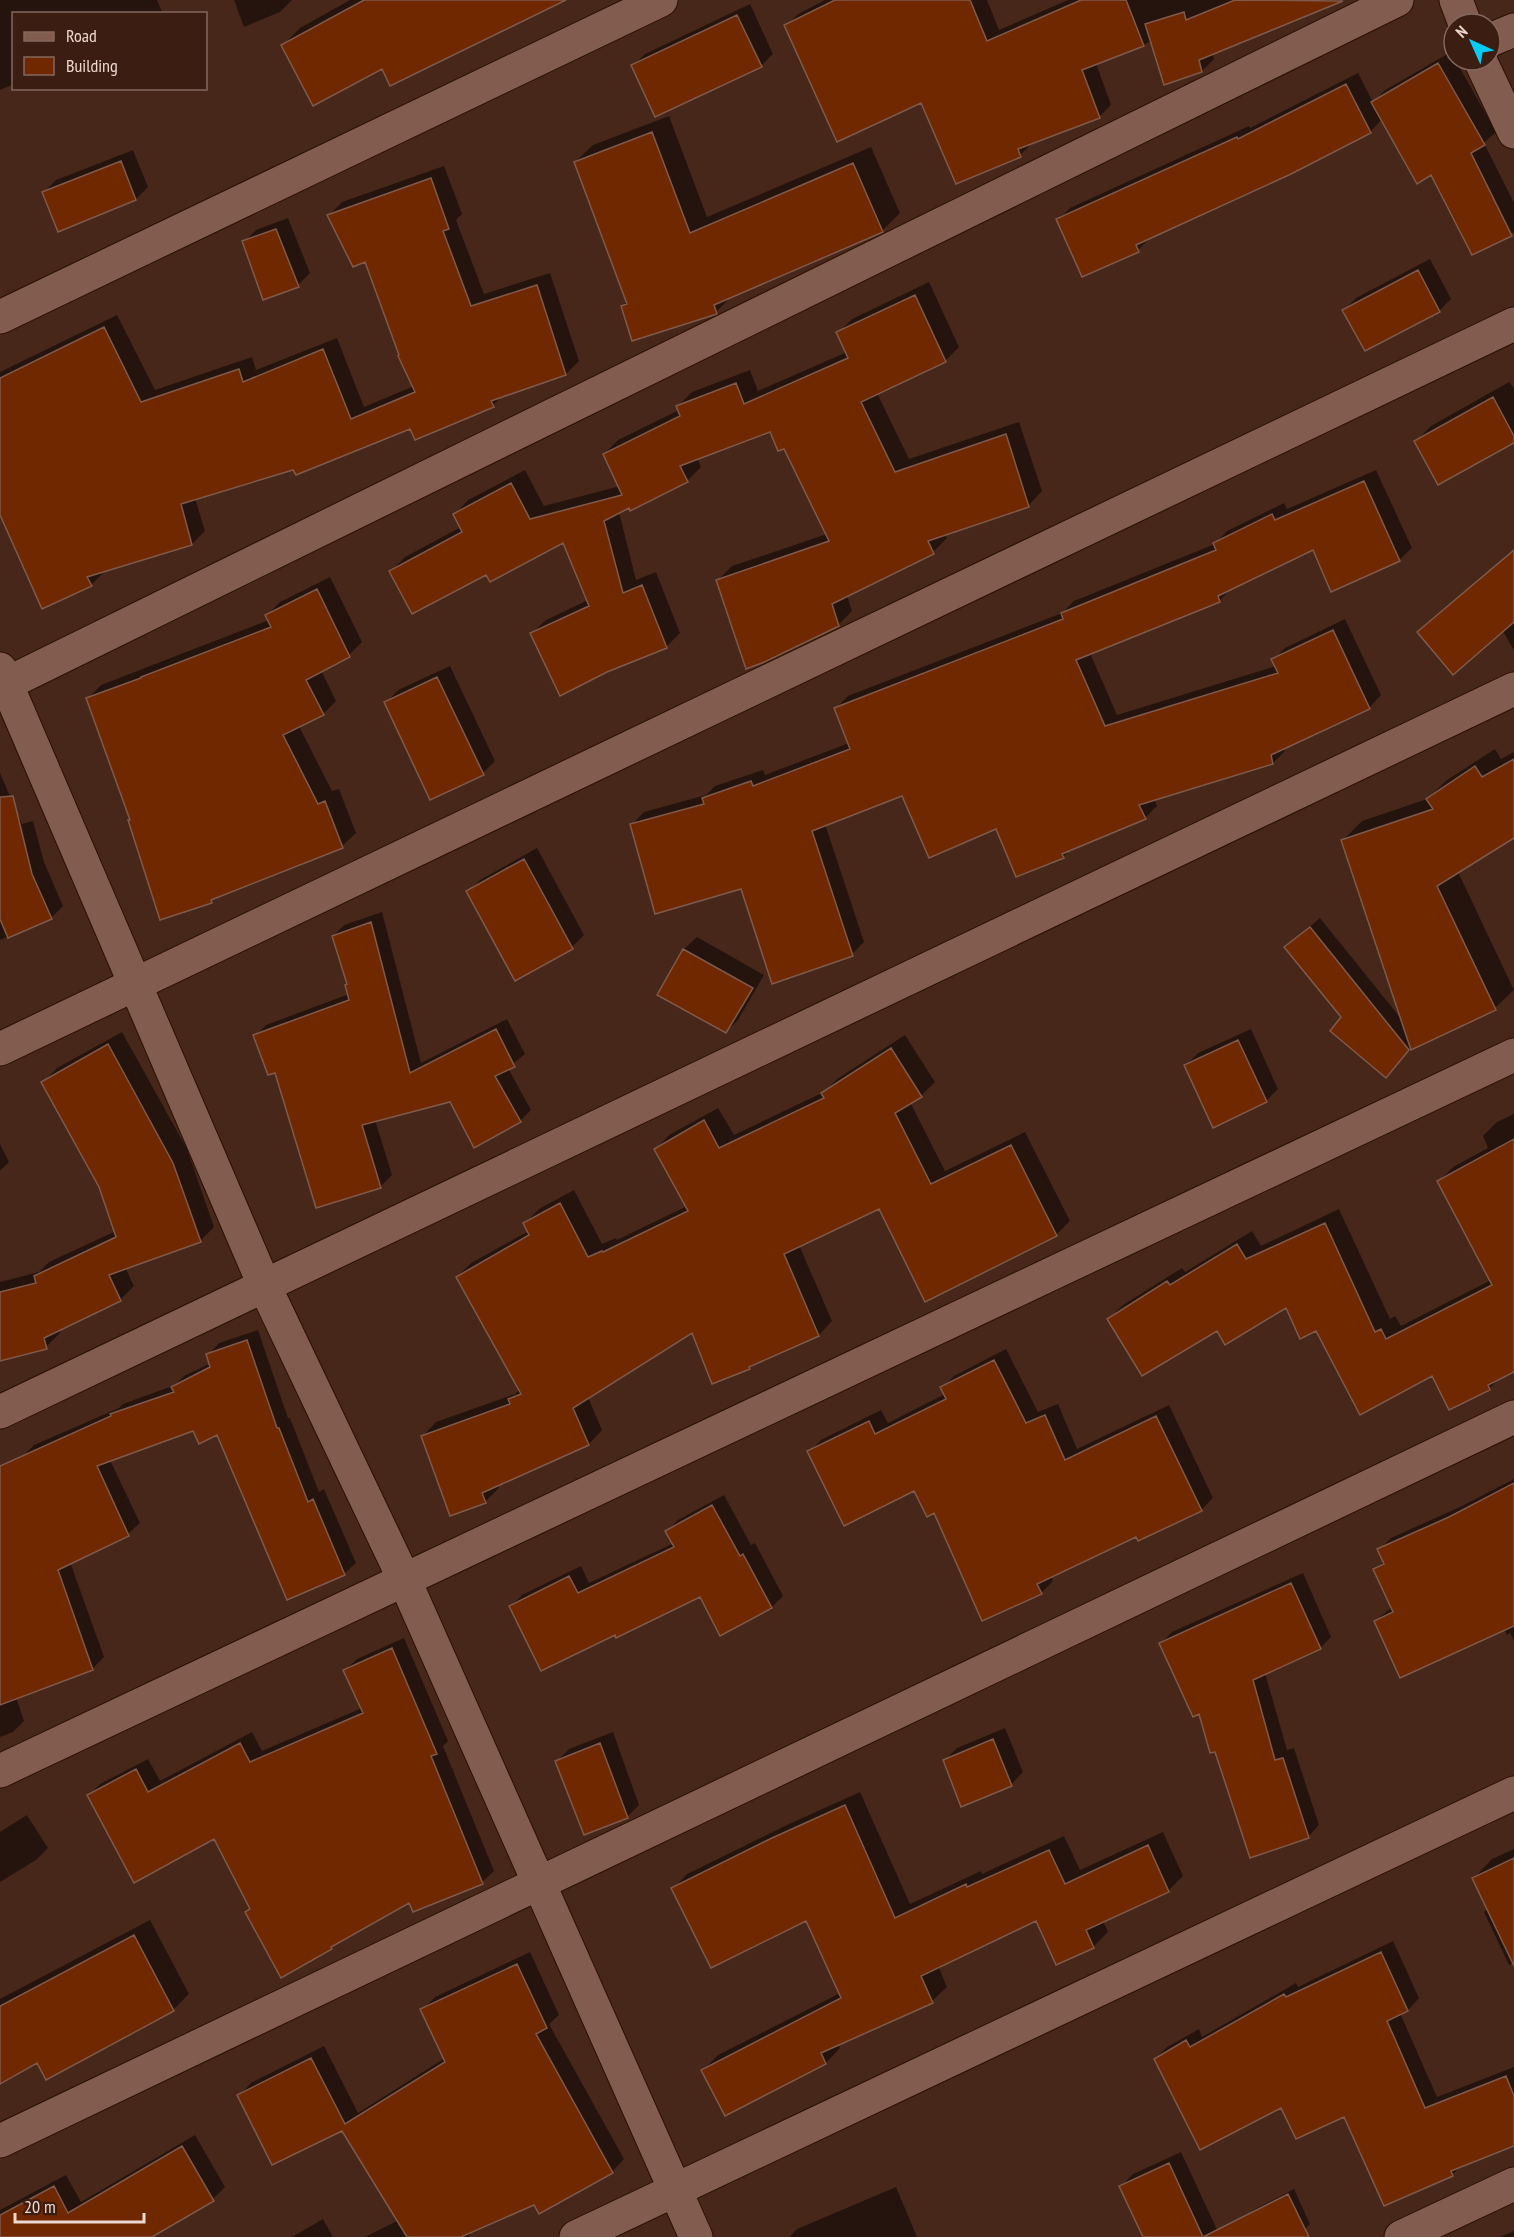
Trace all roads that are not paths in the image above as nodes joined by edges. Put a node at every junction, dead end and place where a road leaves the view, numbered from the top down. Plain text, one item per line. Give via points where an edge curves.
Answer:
1 (661, 0) edge
2 (1397, 0) edge
3 (1486, 72) edge
4 (1514, 132) edge
5 (0, 317) edge
6 (1514, 324) edge
7 (2, 680) edge
8 (1514, 689) edge
9 (135, 986) junction
10 (0, 1049) edge
11 (1514, 1055) edge
12 (265, 1287) junction
13 (0, 1412) edge
14 (1514, 1417) edge
15 (404, 1579) junction
16 (0, 1771) edge
17 (1514, 1793) edge
18 (539, 1882) junction
19 (0, 2141) edge
20 (1514, 2184) edge
21 (675, 2189) junction
22 (576, 2237) edge
23 (696, 2237) edge
24 (1401, 2237) edge

1 - 5 street
2 - 7 street
3 - 4 street
6 - 9 street
7 - 9 street
8 - 12 street
9 - 10 street
9 - 12 street
11 - 15 street
12 - 13 street
12 - 15 street
14 - 18 street
15 - 16 street
15 - 18 street
17 - 21 street
18 - 19 street
18 - 21 street
20 - 24 street
21 - 22 street
21 - 23 street

